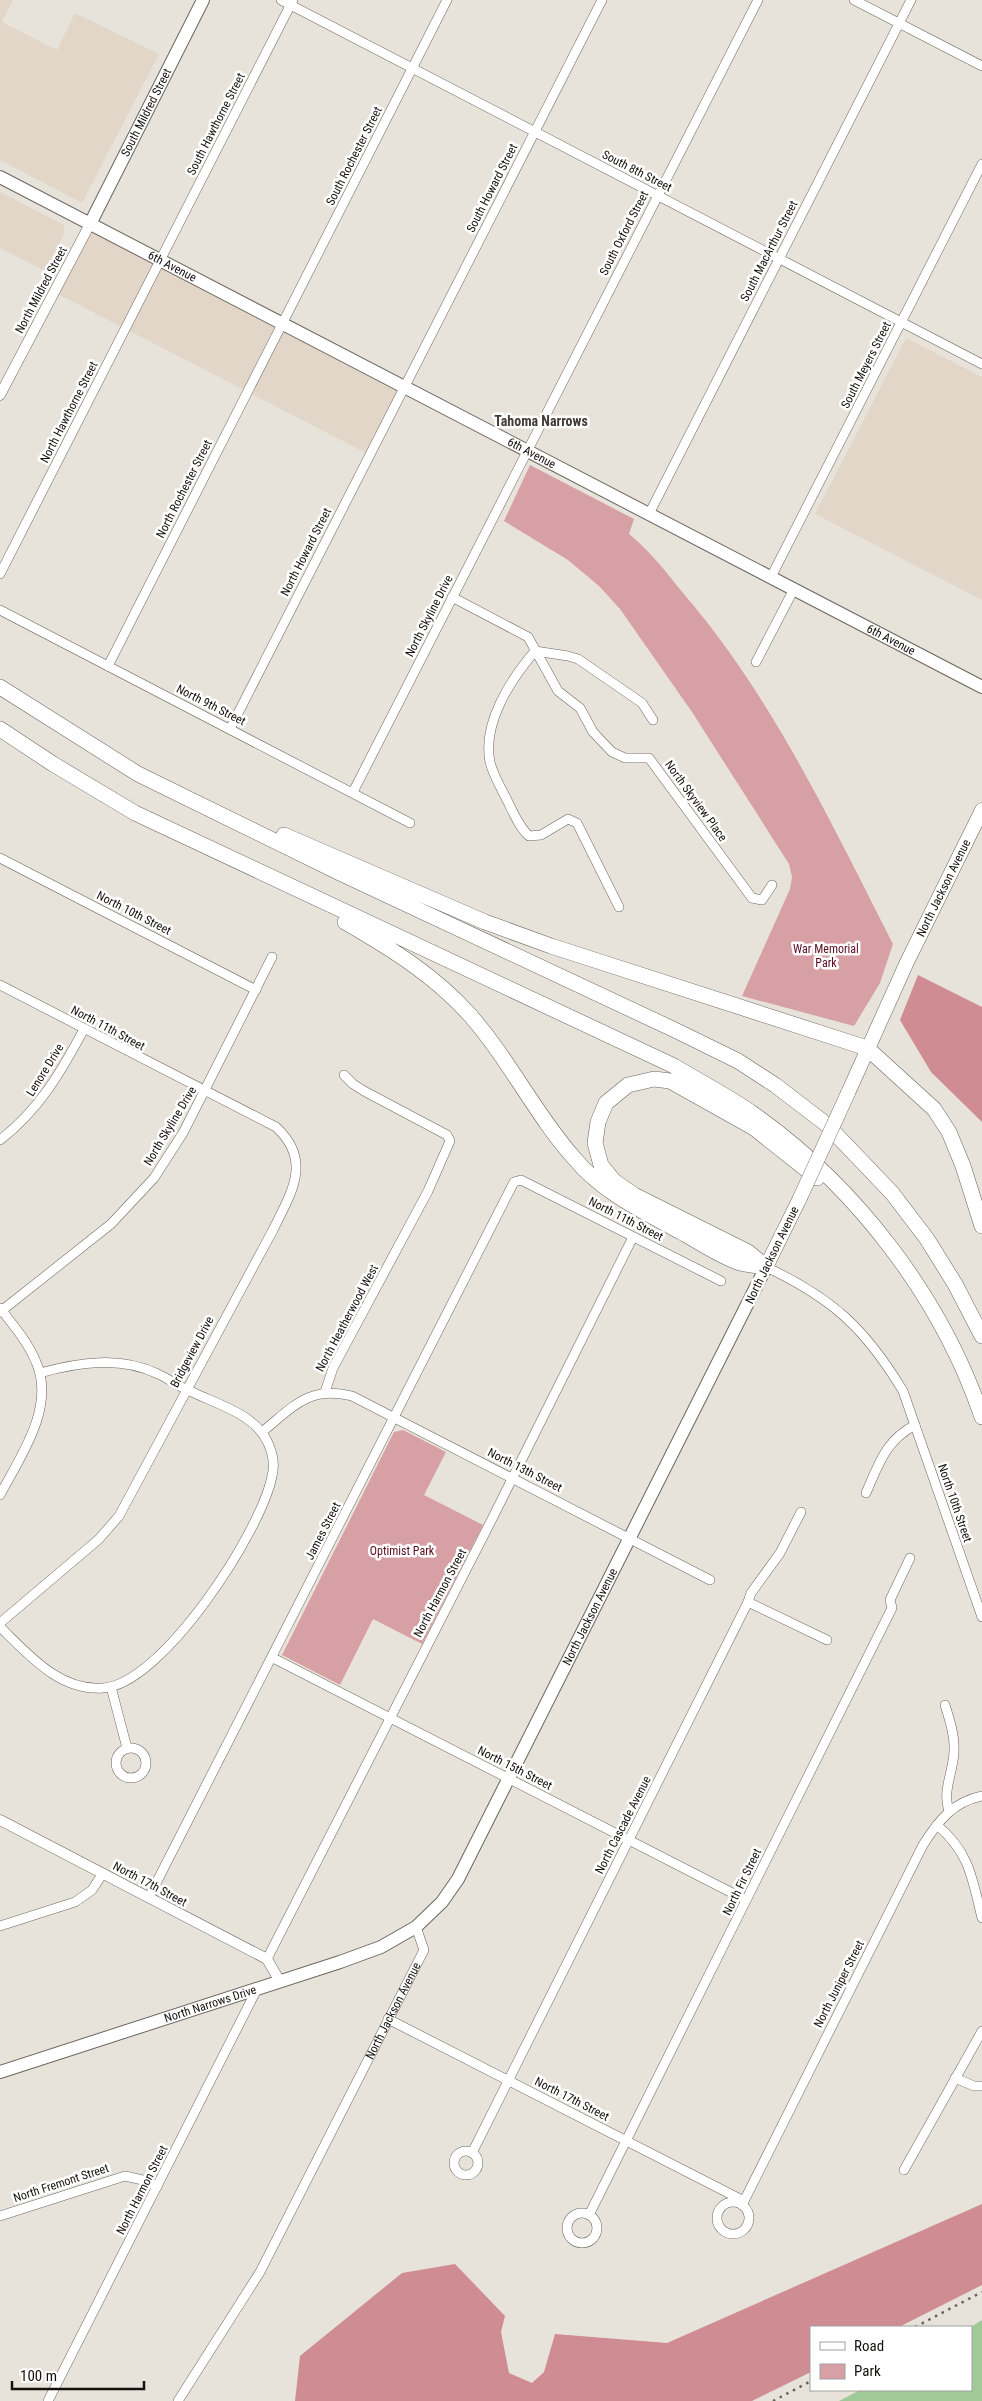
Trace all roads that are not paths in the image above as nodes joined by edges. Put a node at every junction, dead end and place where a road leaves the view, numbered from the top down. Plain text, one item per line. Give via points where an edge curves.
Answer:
1 (203, 0) edge
2 (281, 0) edge
3 (447, 0) edge
4 (602, 0) edge
5 (758, 0) edge
6 (854, 0) edge
7 (911, 0) edge
8 (292, 2) edge
9 (899, 23) junction
10 (982, 66) edge
11 (412, 68) junction
12 (535, 132) junction
13 (982, 164) edge
14 (0, 177) edge
15 (657, 195) junction
16 (90, 224) junction
17 (779, 259) junction
18 (160, 260) junction
19 (901, 322) junction
20 (282, 324) junction
21 (982, 364) edge
22 (405, 387) junction
23 (0, 395) edge
24 (527, 451) junction
25 (649, 514) junction
26 (0, 574) edge
27 (771, 578) junction
28 (794, 589) junction
29 (452, 597) junction
30 (0, 610) edge
31 (535, 651) junction
32 (756, 662) dead end
33 (108, 666) junction
34 (0, 687) edge
35 (982, 687) edge
36 (35, 709) junction
37 (653, 720) dead end
38 (0, 729) edge
39 (230, 729) junction
40 (353, 792) junction
41 (982, 810) edge
42 (410, 823) dead end
43 (0, 858) edge
44 (268, 876) junction
45 (772, 885) dead end
46 (619, 907) dead end
47 (272, 957) dead end
48 (0, 985) edge
49 (256, 990) junction
50 (84, 1029) junction
51 (867, 1048) junction
52 (344, 1075) dead end
53 (205, 1092) junction
54 (0, 1140) edge
55 (521, 1180) joint
56 (868, 1218) junction
57 (982, 1226) edge
58 (633, 1237) junction
59 (766, 1267) junction
60 (721, 1281) dead end
61 (1, 1310) edge
62 (982, 1336) edge
63 (40, 1373) junction
64 (186, 1390) junction
65 (325, 1392) junction
66 (395, 1417) junction
67 (982, 1417) edge
68 (915, 1425) junction
69 (262, 1432) junction
70 (512, 1478) junction
71 (866, 1493) dead end
72 (0, 1495) edge
73 (801, 1512) dead end
74 (630, 1539) junction
75 (910, 1558) dead end
76 (710, 1580) dead end
77 (748, 1602) junction
78 (982, 1618) edge
79 (0, 1623) edge
80 (0, 1627) edge
81 (827, 1640) dead end
82 (273, 1658) junction
83 (111, 1688) junction
84 (945, 1705) dead end
85 (390, 1718) junction
86 (127, 1748) dead end
87 (510, 1779) junction
88 (982, 1796) edge
89 (949, 1811) junction
90 (0, 1820) edge
91 (936, 1825) junction
92 (630, 1840) junction
93 (103, 1874) junction
94 (149, 1898) junction
95 (746, 1900) junction
96 (982, 1918) edge
97 (0, 1926) edge
98 (416, 1927) junction
99 (267, 1959) junction
100 (279, 1980) junction
101 (257, 1989) junction
102 (388, 2019) junction
103 (982, 2031) edge
104 (0, 2072) edge
105 (955, 2078) junction
106 (507, 2081) junction
107 (982, 2086) edge
108 (627, 2141) junction
109 (472, 2152) dead end
110 (904, 2170) dead end
111 (157, 2187) junction
112 (743, 2203) joint
113 (589, 2215) dead end
114 (0, 2216) edge
115 (48, 2401) edge
116 (178, 2401) edge

1 - 16 main road, South Mildred Street
2 - 8 street, South 8th Street
3 - 11 street, South Rochester Street
4 - 12 street, South Howard Street
5 - 15 street, South Oxford Street
6 - 9 street
7 - 9 street, South MacArthur Street
8 - 11 street, South 8th Street
8 - 18 street, South Hawthorne Street
9 - 10 street
9 - 17 street, South MacArthur Street
11 - 12 street, South 8th Street
11 - 20 street, South Rochester Street
12 - 15 street, South 8th Street
12 - 22 street, South Howard Street
13 - 19 street, South Meyers Street
14 - 16 main road, 6th Avenue
15 - 17 street, South 8th Street
15 - 24 street, South Oxford Street
16 - 18 main road, 6th Avenue
16 - 23 street, North Mildred Street
17 - 19 street, South 8th Street
17 - 25 street, South MacArthur Street
18 - 20 main road, 6th Avenue
18 - 26 street, North Hawthorne Street
19 - 21 street, South 8th Street
19 - 27 street, South Meyers Street
20 - 22 main road, 6th Avenue
20 - 33 street, North Rochester Street
22 - 24 main road, 6th Avenue
22 - 39 street, North Howard Street
24 - 25 main road, 6th Avenue
24 - 29 street, North Skyline Drive
25 - 27 main road, 6th Avenue
27 - 28 main road, 6th Avenue
28 - 32 street
28 - 35 main road, 6th Avenue
29 - 31 street, North Skyview Place via 528,637
29 - 40 street, North Skyline Drive
30 - 33 street, North 9th Street
31 - 37 street via 578,659 642,703
31 - 45 street, North Skyview Place via 558,692 580,708 604,746 622,757 644,756 650,760 752,898 762,900
31 - 46 street via 521,667 494,720 488,749 493,772 529,836 541,835 562,821 575,821
33 - 39 street, North 9th Street
34 - 36 highway
36 - 51 highway via 179,788 436,902 552,946
36 - 62 highway via 99,751 183,798 677,1031 738,1061 775,1085 826,1124 892,1193 928,1239
38 - 44 highway via 135,813
39 - 40 street, North 9th Street
40 - 42 street, North 9th Street
41 - 51 main road, North Jackson Avenue
43 - 49 street, North 10th Street
44 - 56 highway via 674,1066 760,1118 806,1155
44 - 59 highway via 391,949 442,988 493,1042 574,1158 612,1193 739,1263
47 - 49 street, North Skyline Drive
48 - 50 street, North 11th Street
49 - 53 street, North Skyline Drive
50 - 53 street, North 11th Street
50 - 54 street, Lenore Drive via 46,1094
51 - 57 highway via 934,1109 949,1132
51 - 59 main road, North Jackson Avenue, bridge
52 - 65 street, North Heatherwood West via 364,1091 447,1134 450,1141 424,1199 330,1376
53 - 61 street, North Skyline Drive via 173,1150 131,1204 77,1253
53 - 64 street, Bridgeview Drive via 276,1128 290,1143 297,1167 284,1207
55 - 58 street, North 11th Street
55 - 66 street, James Street via 515,1181 511,1187
56 - 59 highway via 754,1128 670,1081 654,1079 628,1085 606,1103 598,1122 595,1143 601,1165 614,1181 634,1195 748,1252
56 - 67 highway via 913,1276 969,1378
58 - 60 street, North 11th Street
58 - 70 street, North Harmon Street
59 - 68 street, North 10th Street via 801,1284 855,1325 885,1362
59 - 74 main road, North Jackson Avenue
61 - 63 street via 29,1348
63 - 64 street via 86,1363 124,1364 159,1374
63 - 72 street via 41,1403 37,1420
64 - 69 street via 244,1416
64 - 79 street, Bridgeview Drive via 138,1485 114,1522 99,1539
65 - 66 street, North 13th Street via 352,1396
65 - 69 street, North Heatherwood West via 306,1397
66 - 70 street, North 13th Street
66 - 82 street, James Street
68 - 71 street via 900,1433 888,1446
68 - 78 street, North 10th Street
69 - 83 street via 271,1451 272,1476 261,1507 229,1568 179,1634 143,1668
70 - 74 street, North 13th Street
70 - 85 street, North Harmon Street
73 - 77 street, North Cascade Avenue via 780,1553 750,1593
74 - 76 street, North 13th Street
74 - 87 main road, North Jackson Avenue
75 - 95 street, North Fir Street via 890,1600 892,1608
77 - 81 street
77 - 92 street, North Cascade Avenue
80 - 83 street via 31,1658 62,1680 90,1688
82 - 85 street, North 15th Street
82 - 94 street, James Street
83 - 86 street
84 - 89 street via 954,1741 946,1791
85 - 87 street, North 15th Street
85 - 99 street, North Harmon Street
87 - 92 street, North 15th Street
87 - 98 main road, North Jackson Avenue via 458,1879 442,1902
88 - 89 street, North Juniper Street
89 - 91 street, North Juniper Street
90 - 93 street, North 17th Street
91 - 96 street via 963,1853
91 - 112 street, North Juniper Street
92 - 95 street, North 15th Street
92 - 106 street, North Cascade Avenue
93 - 94 street, North 17th Street
93 - 97 street via 92,1890 75,1902
94 - 99 street, North 17th Street
95 - 108 street, North Fir Street
98 - 100 main road, North Narrows Drive via 382,1947
98 - 102 street, North Jackson Avenue via 424,1950
99 - 100 street
100 - 101 main road, North Narrows Drive
101 - 104 main road, North Narrows Drive
101 - 111 street, North Harmon Street
102 - 106 street, North 17th Street
102 - 116 street, North Jackson Avenue via 260,2272
103 - 105 street
105 - 107 street
105 - 110 street
106 - 108 street, North 17th Street
106 - 109 street, North Cascade Avenue
108 - 112 street, North 17th Street
108 - 113 street, North Fir Street
111 - 114 street, North Fremont Street via 148,2181 125,2176
111 - 115 street, North Harmon Street

